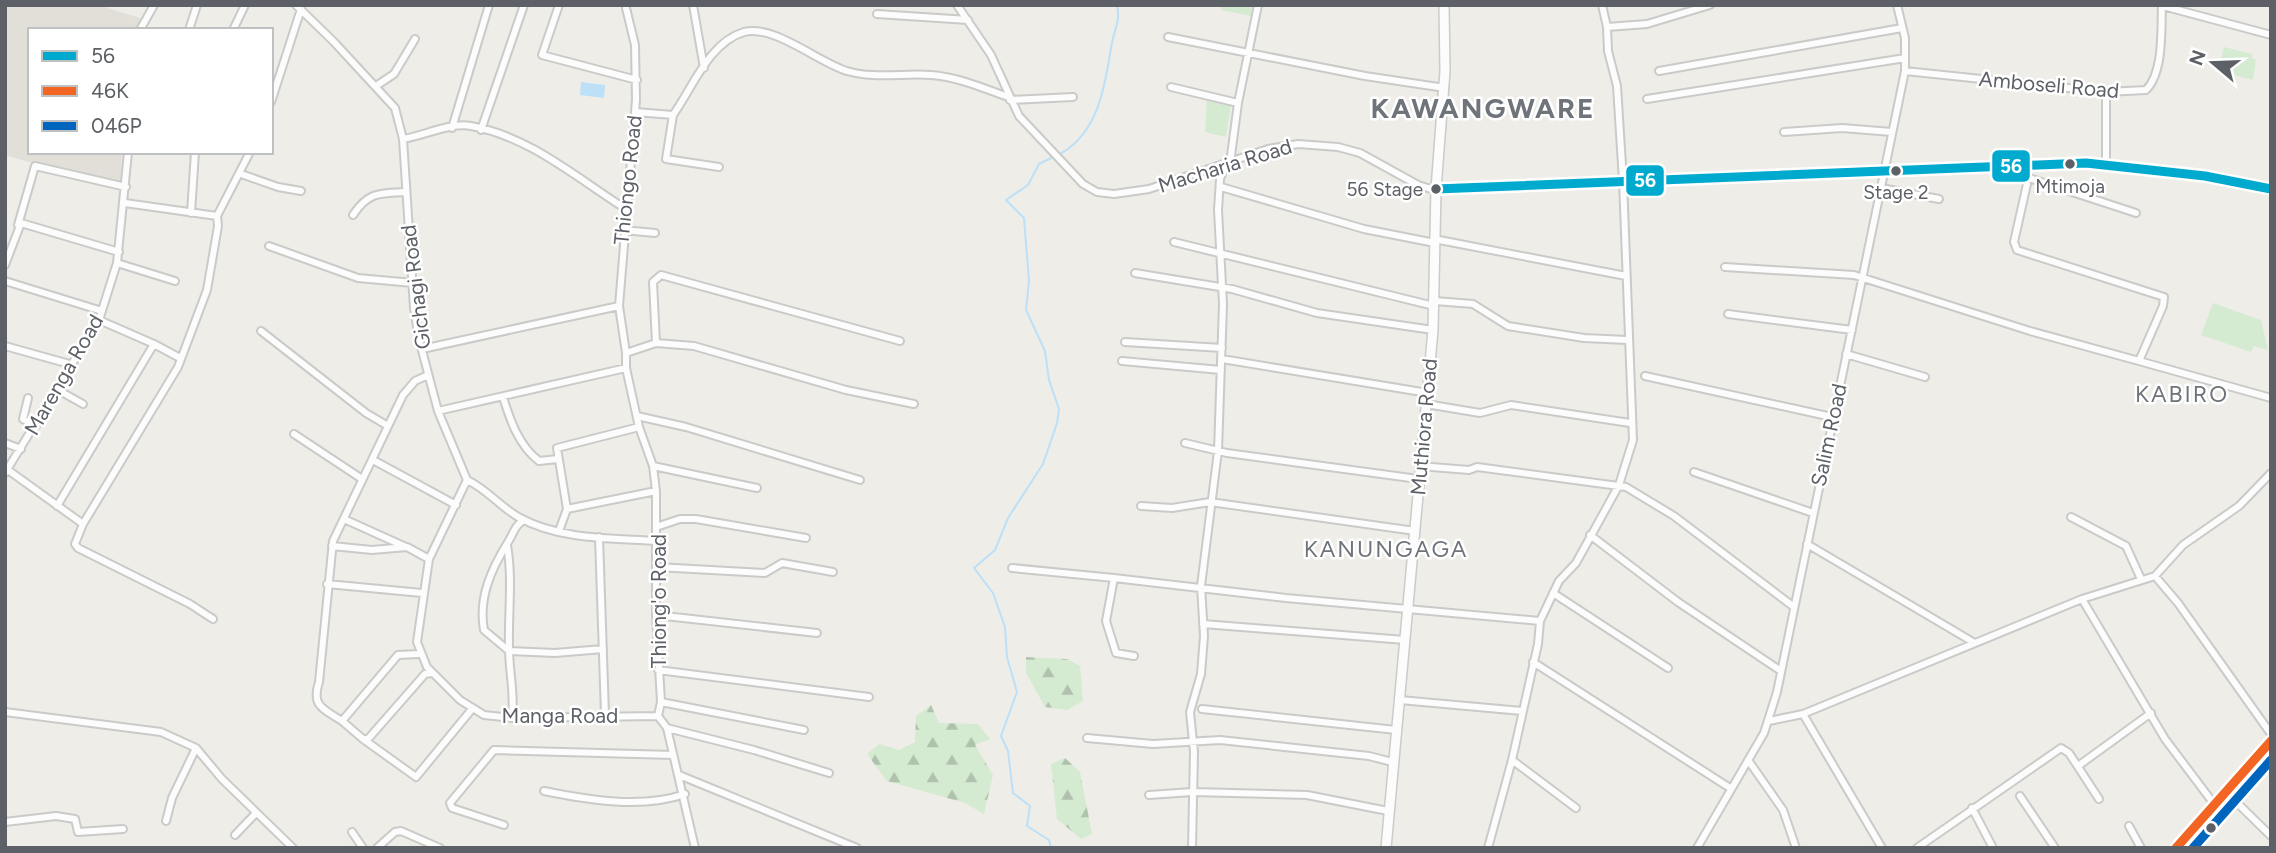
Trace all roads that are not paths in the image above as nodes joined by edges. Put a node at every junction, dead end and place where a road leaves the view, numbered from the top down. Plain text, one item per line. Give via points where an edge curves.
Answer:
1 (154, 5) edge
2 (197, 5) edge
3 (232, 5) edge
4 (489, 5) edge
5 (524, 5) edge
6 (559, 5) edge
7 (957, 5) edge
8 (1258, 5) edge
9 (1444, 5) edge
10 (1602, 5) edge
11 (1710, 5) edge
12 (1897, 5) edge
13 (2162, 5) edge
14 (692, 6) edge
15 (298, 7) edge
16 (626, 8) dead end
17 (242, 9) edge
18 (877, 14) dead end
19 (968, 20) junction
20 (1607, 27) junction
21 (141, 28) edge
22 (190, 28) edge
23 (234, 28) edge
24 (1902, 28) junction
25 (2271, 35) edge
26 (1168, 37) dead end
27 (415, 39) dead end
28 (1249, 52) junction
29 (1905, 58) junction
30 (704, 68) junction
31 (1659, 71) dead end
32 (1905, 71) junction
33 (637, 80) junction
34 (376, 86) junction
35 (1171, 87) dead end
36 (1445, 88) junction
37 (2106, 92) junction
38 (273, 95) edge
39 (1073, 97) dead end
40 (1009, 99) junction
41 (1647, 99) dead end
42 (1238, 103) junction
43 (635, 112) junction
44 (673, 115) junction
45 (452, 128) junction
46 (481, 130) junction
47 (1784, 132) dead end
48 (1892, 132) junction
49 (403, 139) junction
50 (128, 154) edge
51 (195, 154) edge
52 (249, 154) edge
53 (2106, 163) junction
54 (1228, 164) junction
55 (2021, 164) junction
56 (719, 167) dead end
57 (1884, 170) junction
58 (240, 174) junction
59 (2026, 177) junction
60 (1623, 181) junction
61 (126, 187) junction
62 (1221, 187) junction
63 (1881, 188) junction
64 (1436, 189) junction
65 (2271, 189) edge
66 (301, 191) dead end
67 (405, 192) junction
68 (1938, 200) dead end
69 (125, 203) junction
70 (626, 209) junction
71 (191, 213) junction
72 (2136, 214) dead end
73 (353, 215) dead end
74 (217, 216) junction
75 (18, 225) junction
76 (623, 230) junction
77 (655, 233) dead end
78 (1434, 241) junction
79 (1174, 242) dead end
80 (269, 246) dead end
81 (119, 252) junction
82 (1222, 252) junction
83 (117, 263) junction
84 (5, 265) edge
85 (1725, 267) dead end
86 (1135, 273) dead end
87 (1626, 276) junction
88 (1863, 278) junction
89 (5, 281) edge
90 (175, 281) dead end
91 (413, 283) junction
92 (1222, 288) junction
93 (1435, 304) junction
94 (619, 306) junction
95 (102, 311) junction
96 (1728, 314) dead end
97 (99, 320) junction
98 (1433, 330) junction
99 (1852, 330) junction
100 (261, 331) dead end
101 (1627, 340) junction
102 (900, 341) dead end
103 (656, 342) junction
104 (1125, 342) dead end
105 (154, 344) junction
106 (5, 346) edge
107 (1222, 348) junction
108 (422, 349) junction
109 (626, 353) junction
110 (1846, 355) junction
111 (180, 358) junction
112 (1222, 359) junction
113 (1122, 361) dead end
114 (2139, 361) junction
115 (73, 365) junction
116 (625, 368) junction
117 (1221, 370) junction
118 (428, 375) junction
119 (1645, 376) dead end
120 (1925, 377) dead end
121 (58, 390) junction
122 (1428, 394) junction
123 (503, 397) junction
124 (28, 398) dead end
125 (2271, 398) edge
126 (82, 404) dead end
127 (914, 404) dead end
128 (1426, 404) junction
129 (438, 411) junction
130 (637, 416) junction
131 (1832, 416) junction
132 (1630, 423) junction
133 (36, 426) junction
134 (388, 426) junction
135 (639, 427) junction
136 (294, 434) dead end
137 (5, 443) edge
138 (1185, 443) dead end
139 (21, 449) junction
140 (1218, 451) junction
141 (558, 459) junction
142 (373, 460) junction
143 (653, 466) junction
144 (1419, 466) junction
145 (7, 471) edge
146 (1694, 472) dead end
147 (2271, 473) edge
148 (362, 479) junction
149 (1418, 479) junction
150 (467, 480) junction
151 (860, 480) dead end
152 (1619, 485) junction
153 (757, 488) dead end
154 (656, 491) junction
155 (1210, 502) junction
156 (456, 505) junction
157 (57, 506) junction
158 (1141, 506) dead end
159 (567, 509) junction
160 (1813, 513) junction
161 (2071, 517) dead end
162 (344, 519) junction
163 (524, 520) junction
164 (83, 524) junction
165 (659, 526) junction
166 (559, 531) junction
167 (1415, 531) junction
168 (1590, 536) junction
169 (599, 537) junction
170 (806, 538) dead end
171 (657, 541) junction
172 (1807, 544) junction
173 (332, 545) junction
174 (507, 545) junction
175 (407, 547) junction
176 (429, 559) junction
177 (657, 567) junction
178 (1012, 568) dead end
179 (834, 572) dead end
180 (2155, 576) junction
181 (1114, 578) junction
182 (2141, 579) junction
183 (327, 584) junction
184 (1201, 586) junction
185 (422, 593) junction
186 (1553, 593) junction
187 (2082, 600) junction
188 (1794, 607) junction
189 (1408, 609) junction
190 (656, 615) junction
191 (213, 619) dead end
192 (1540, 621) junction
193 (1203, 624) junction
194 (817, 633) dead end
195 (1405, 640) junction
196 (1973, 642) junction
197 (603, 649) junction
198 (509, 651) junction
199 (419, 654) junction
200 (1134, 656) dead end
201 (1533, 662) junction
202 (1668, 668) dead end
203 (658, 670) junction
204 (1782, 671) junction
205 (432, 673) junction
206 (869, 697) dead end
207 (1400, 700) junction
208 (661, 702) junction
209 (472, 709) junction
210 (1202, 709) dead end
211 (1522, 711) junction
212 (5, 712) edge
213 (2151, 713) junction
214 (1803, 714) junction
215 (606, 715) junction
216 (659, 716) junction
217 (512, 719) junction
218 (342, 721) junction
219 (1769, 721) junction
220 (667, 728) junction
221 (804, 730) dead end
222 (1396, 730) junction
223 (2271, 734) edge
224 (1087, 738) dead end
225 (363, 739) junction
226 (2271, 741) edge
227 (1193, 743) junction
228 (196, 748) junction
229 (673, 754) junction
230 (1512, 760) junction
231 (1748, 760) junction
232 (1392, 762) junction
233 (2078, 766) junction
234 (829, 774) dead end
235 (679, 775) junction
236 (1730, 788) junction
237 (544, 791) dead end
238 (2225, 791) junction
239 (1192, 792) junction
240 (685, 794) junction
241 (1149, 795) dead end
242 (2020, 796) dead end
243 (2099, 799) dead end
244 (2214, 804) junction
245 (1576, 808) dead end
246 (1972, 808) junction
247 (1388, 811) junction
248 (256, 813) junction
249 (166, 821) dead end
250 (5, 822) edge
251 (504, 825) dead end
252 (2129, 826) dead end
253 (123, 829) dead end
254 (352, 832) dead end
255 (235, 835) dead end
256 (2271, 836) edge
257 (293, 848) edge
258 (363, 848) edge
259 (377, 848) edge
260 (440, 848) edge
261 (695, 848) edge
262 (857, 848) edge
263 (1192, 848) edge
264 (1386, 848) edge
265 (1488, 848) edge
266 (1697, 848) edge
267 (1796, 848) edge
268 (1882, 848) edge
269 (1917, 848) edge
270 (1993, 848) edge
271 (2055, 848) edge
272 (2141, 848) edge
273 (2176, 848) edge

1 - 21 street
2 - 22 street
3 - 17 street
4 - 45 street
5 - 46 street
6 - 33 street via 542,50 545,58
7 - 19 street, Macharia Road
8 - 28 street
9 - 36 street, Muthiora Road
10 - 20 street
11 - 20 street via 1647,24
12 - 24 street, Salim Road
13 - 25 street
13 - 37 street, Amboseli Road via 2151,85 2137,93
14 - 30 street
15 - 34 street, Gichagi Road
15 - 38 street
16 - 33 street, Thiongo Road
17 - 23 street
18 - 19 street
19 - 40 street, Macharia Road via 991,55
20 - 60 street via 1617,86
24 - 29 street, Salim Road
24 - 31 street
26 - 28 street
27 - 34 street via 394,74
28 - 36 street
28 - 42 street
29 - 32 street, Salim Road
29 - 41 street
30 - 40 street via 731,38 754,30 846,71 943,77
30 - 44 street
32 - 37 street, Amboseli Road
32 - 48 street, Salim Road
33 - 43 street, Thiongo Road
34 - 49 street, Gichagi Road via 395,108
35 - 42 street
36 - 64 street, Muthiora Road
37 - 53 street
39 - 40 street
40 - 54 street, Macharia Road via 1026,125 1083,184 1097,192 1114,194 1161,186
42 - 54 street
43 - 44 street
43 - 70 street, Thiongo Road
44 - 56 street via 666,159
45 - 46 street via 470,125
45 - 49 street
46 - 70 street via 518,142
47 - 48 street via 1842,128
48 - 57 street, Salim Road
49 - 67 street, Gichagi Road
50 - 61 street, Marenga Road
51 - 71 street
52 - 58 street
53 - 55 street, Macharia Road
53 - 65 street, Macharia Road
54 - 62 street
54 - 64 street, Macharia Road via 1288,145 1338,147 1373,158 1418,185
55 - 57 street, Macharia Road
55 - 59 street
57 - 60 street, Macharia Road
57 - 63 street, Salim Road
58 - 66 street
58 - 74 street
59 - 72 street
59 - 114 street via 2014,242 2017,250 2164,297
60 - 64 street, Macharia Road
60 - 87 street
61 - 69 street, Marenga Road
61 - 75 street via 35,166
62 - 78 street via 1387,235
62 - 82 street
63 - 68 street
63 - 88 street, Salim Road
64 - 78 street, Muthiora Road
67 - 73 street via 377,192
67 - 91 street, Gichagi Road
69 - 71 street
69 - 81 street, Marenga Road
70 - 76 street, Thiongo Road
71 - 74 street
74 - 111 street via 207,289
75 - 81 street
75 - 84 street
76 - 77 street
76 - 94 street, Thiongo Road
78 - 87 street
78 - 93 street, Muthiora Road
79 - 82 street
80 - 91 street via 358,278
81 - 83 street, Marenga Road
82 - 92 street
82 - 93 street
83 - 90 street
83 - 95 street, Marenga Road
85 - 88 street
86 - 92 street
87 - 101 street
88 - 99 street, Salim Road
88 - 114 street
89 - 95 street
91 - 108 street, Gichagi Road
92 - 98 street via 1317,313
92 - 107 street
93 - 98 street, Muthiora Road
93 - 101 street via 1473,304 1508,326
94 - 108 street
94 - 109 street, Thiongo Road
95 - 97 street, Marenga Road
96 - 99 street
97 - 105 street
97 - 115 street, Marenga Road
98 - 122 street, Muthiora Road
99 - 110 street, Salim Road
100 - 134 street via 366,414
101 - 132 street
102 - 103 street via 662,275 653,282
103 - 109 street
103 - 127 street via 694,346
104 - 107 street
105 - 111 street
105 - 157 street
106 - 115 street
107 - 112 street
108 - 118 street, Gichagi Road
109 - 116 street, Thiong'o Road
110 - 120 street
110 - 131 street, Salim Road
111 - 164 street
112 - 117 street
112 - 122 street
113 - 117 street
114 - 125 street
115 - 121 street, Marenga Road
116 - 123 street
116 - 130 street, Thiong'o Road
117 - 140 street
118 - 129 street, Gichagi Road
118 - 134 street via 409,388
119 - 131 street
121 - 126 street
121 - 133 street, Marenga Road
122 - 128 street, Muthiora Road
123 - 129 street
123 - 141 street via 513,427 529,453 539,461
124 - 133 street via 23,419
128 - 132 street via 1480,412 1511,405
128 - 144 street, Muthiora Road
129 - 150 street, Gichagi Road
130 - 135 street, Thiong'o Road
130 - 151 street
131 - 160 street, Salim Road
132 - 152 street via 1633,440
133 - 139 street, Marenga Road
134 - 142 street
135 - 141 street via 557,448
135 - 143 street, Thiong'o Road
136 - 148 street
137 - 139 street
138 - 140 street
139 - 145 street, Marenga Road
140 - 149 street
140 - 155 street
141 - 159 street
142 - 148 street
142 - 156 street
143 - 153 street
143 - 154 street, Thiong'o Road
144 - 149 street, Muthiora Road
144 - 152 street via 1477,467
145 - 157 street
146 - 160 street
147 - 180 street via 2239,506 2183,545
148 - 162 street
149 - 167 street, Muthiora Road
150 - 156 street
150 - 163 street
152 - 168 street
152 - 188 street via 1674,516
154 - 159 street
154 - 165 street, Thiong'o Road
155 - 158 street via 1172,508
155 - 167 street
155 - 184 street
156 - 176 street
157 - 164 street
159 - 166 street
160 - 172 street, Salim Road
161 - 182 street via 2126,546
162 - 173 street
162 - 175 street
163 - 166 street
163 - 174 street via 516,524
164 - 191 street via 75,544 78,548
165 - 170 street via 696,519
165 - 171 street, Thiong'o Road
166 - 169 street via 566,536
167 - 189 street, Muthiora Road
168 - 186 street
168 - 204 street
169 - 171 street
169 - 197 street
171 - 177 street, Thiong'o Road
172 - 188 street, Salim Road
172 - 196 street
173 - 175 street via 372,550
173 - 183 street
174 - 198 street via 512,575
174 - 198 street via 491,569 483,624
175 - 176 street
176 - 185 street
177 - 179 street via 765,573 782,563
177 - 190 street, Thiong'o Road
178 - 181 street
180 - 182 street
180 - 223 street
181 - 184 street
181 - 200 street via 1106,621 1116,653
182 - 187 street
183 - 185 street
183 - 218 street via 320,682 315,694 326,712
184 - 189 street
184 - 193 street
185 - 199 street
186 - 192 street
186 - 202 street
187 - 196 street
187 - 213 street
188 - 204 street, Salim Road
189 - 192 street
189 - 195 street, Muthiora Road
190 - 194 street
190 - 203 street, Thiong'o Road
192 - 201 street
193 - 195 street
193 - 227 street via 1201,674 1191,712
195 - 207 street, Muthiora Road
196 - 214 street
197 - 198 street
197 - 215 street
198 - 217 street via 515,696
199 - 205 street, Manga Road
199 - 218 street via 398,655
201 - 211 street
201 - 236 street
203 - 206 street
203 - 208 street, Thiong'o Road
204 - 219 street, Salim Road
205 - 209 street, Manga Road
205 - 225 street via 425,674 371,736
207 - 211 street
207 - 222 street, Muthiora Road
208 - 216 street, Thiong'o Road
208 - 221 street
209 - 217 street, Manga Road
209 - 225 street via 416,777
210 - 222 street
211 - 230 street
212 - 228 street via 161,732
213 - 233 street
213 - 244 street
214 - 219 street
214 - 268 street
215 - 216 street, Manga Road
215 - 217 street, Manga Road
216 - 220 street
218 - 225 street
219 - 231 street, Salim Road
220 - 229 street
220 - 234 street
222 - 232 street, Muthiora Road
224 - 227 street
226 - 238 street
227 - 232 street via 1220,740 1369,755
227 - 239 street
228 - 248 street
228 - 249 street
229 - 235 street
229 - 251 street via 494,750 450,803 452,808
230 - 245 street
230 - 265 street
231 - 236 street, Salim Road
231 - 267 street via 1783,810
232 - 247 street, Muthiora Road
233 - 243 street
233 - 246 street via 2061,748
235 - 240 street
235 - 262 street
236 - 266 street, Salim Road
237 - 240 street via 578,798 662,802
238 - 244 street
238 - 256 street
239 - 241 street
239 - 247 street via 1307,794
239 - 263 street
240 - 261 street
242 - 271 street
244 - 273 street
246 - 269 street
246 - 270 street
247 - 264 street, Muthiora Road
248 - 255 street
248 - 257 street
250 - 253 street via 57,816 75,819 78,832
252 - 272 street
254 - 258 street
259 - 260 street via 401,831

